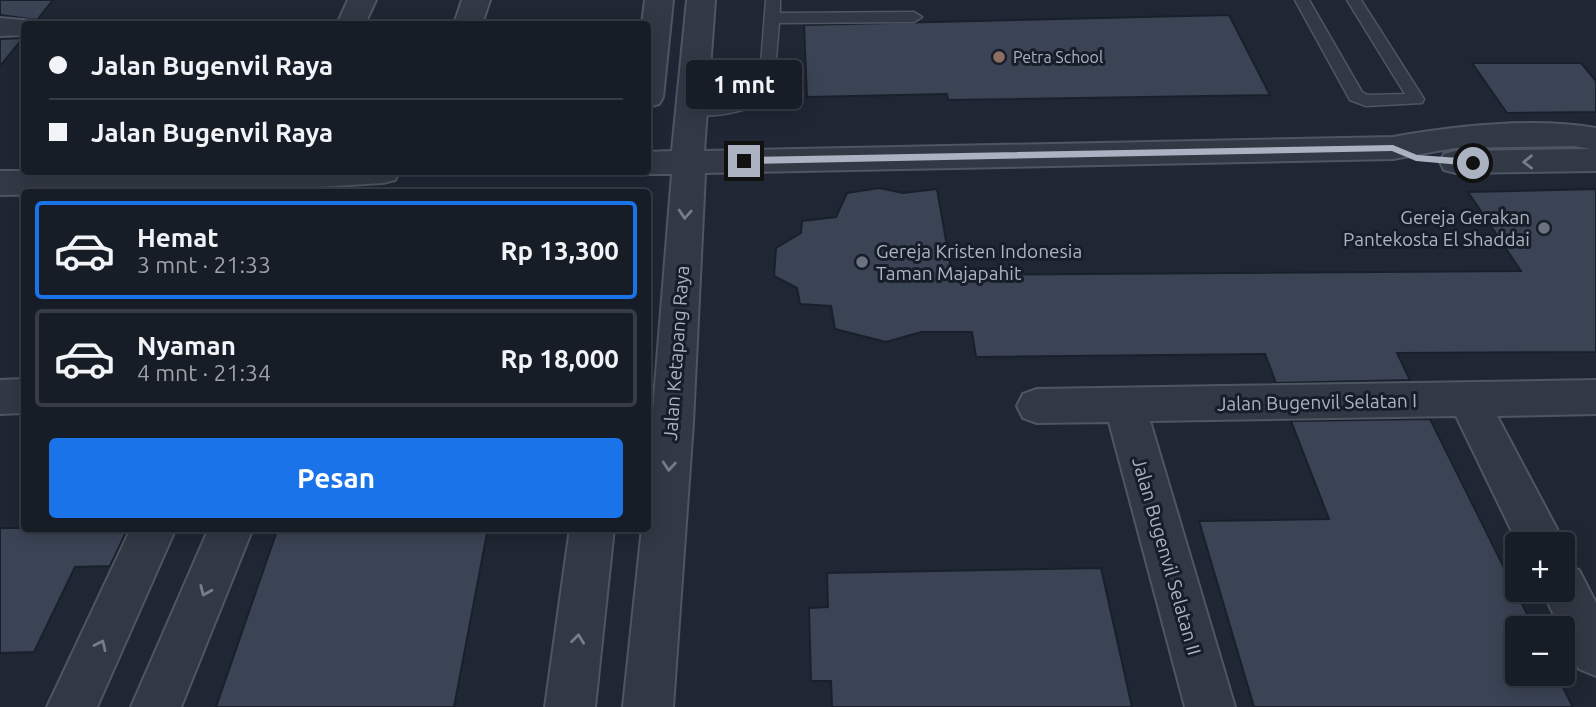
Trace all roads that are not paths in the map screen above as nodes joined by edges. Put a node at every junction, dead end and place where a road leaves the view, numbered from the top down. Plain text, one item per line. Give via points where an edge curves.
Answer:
1 (362, 0) edge
2 (476, 0) edge
3 (659, 0) edge
4 (701, 0) edge
5 (773, 0) edge
6 (1302, 0) edge
7 (1354, 0) edge
8 (914, 17) dead end
9 (774, 18) junction
10 (352, 21) edge
11 (469, 21) edge
12 (0, 27) edge
13 (21, 27) edge
14 (651, 71) edge
15 (690, 109) junction
16 (1596, 139) edge
17 (1393, 148) junction
18 (1596, 160) edge
19 (689, 162) junction
20 (651, 163) edge
21 (271, 175) edge
22 (0, 183) edge
23 (21, 396) edge
24 (0, 397) edge
25 (1596, 397) edge
26 (1468, 399) junction
27 (1037, 406) dead end
28 (1125, 406) junction
29 (152, 532) edge
30 (229, 532) edge
31 (592, 532) edge
32 (1535, 532) edge
33 (1571, 602) edge
34 (1596, 652) edge
35 (72, 707) edge
36 (156, 707) edge
37 (570, 707) edge
38 (648, 707) edge
39 (1210, 707) edge

1 - 10 street
2 - 11 street
3 - 14 street
4 - 15 street, Jalan Ketapang Raya
5 - 9 lane
6 - 7 lane via 1356,96 1366,101 1416,99
8 - 9 lane
9 - 15 lane via 769,84 762,96 741,105
12 - 13 street
15 - 19 street, Jalan Ketapang Raya
16 - 17 street via 1574,135 1454,136
18 -> 17 street via 1437,162
17 - 19 street
19 - 20 street
19 -> 38 street, Jalan Ketapang Raya via 673,423
21 - 22 street
23 - 24 street
25 - 26 street, Jalan Bugenvil Selatan I
26 - 28 street, Jalan Bugenvil Selatan I
26 - 32 street
27 - 28 street, Jalan Bugenvil Selatan I
28 - 39 street, Jalan Bugenvil Selatan II
35 -> 29 street
30 -> 36 street
37 -> 31 street
33 - 34 street

